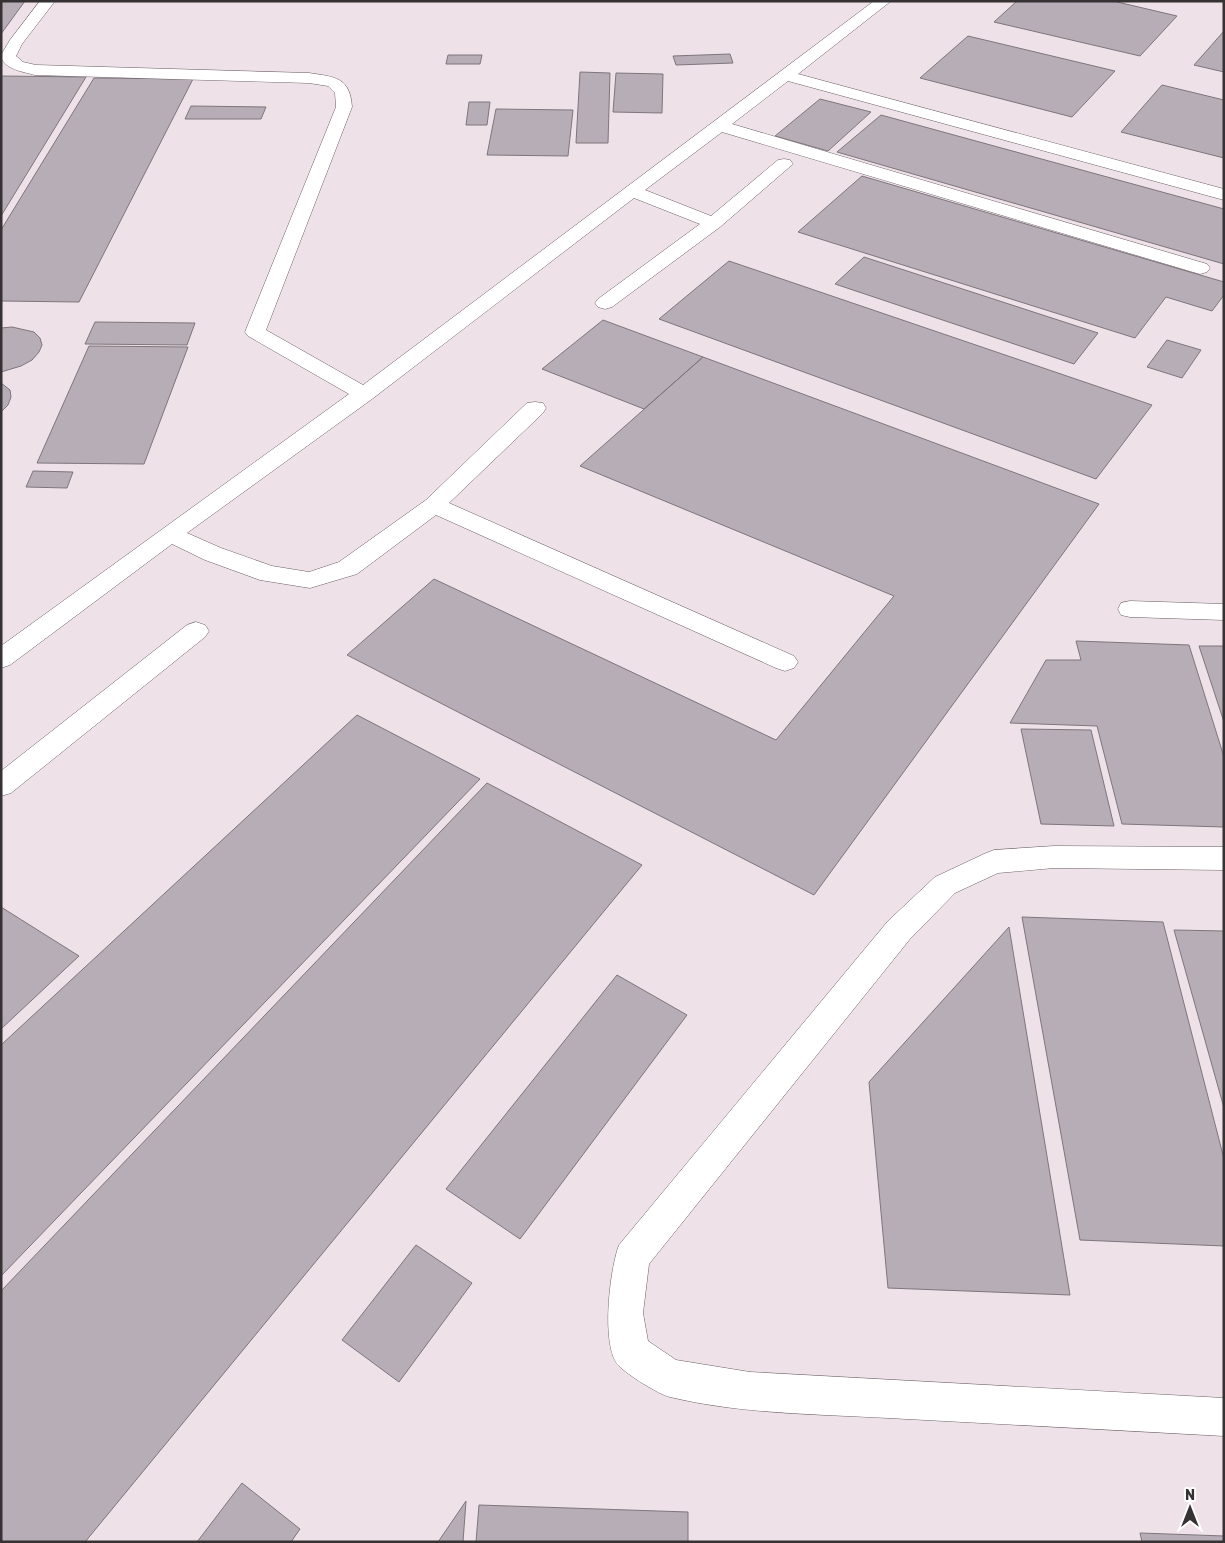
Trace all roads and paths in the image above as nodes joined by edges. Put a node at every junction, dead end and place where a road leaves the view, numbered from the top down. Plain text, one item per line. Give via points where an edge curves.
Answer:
1 (48, 1) edge
2 (884, 1) edge
3 (784, 75) junction
4 (718, 125) junction
5 (784, 164) dead end
6 (632, 191) junction
7 (1224, 195) edge
8 (713, 223) junction
9 (1200, 268) dead end
10 (605, 303) dead end
11 (364, 394) junction
12 (535, 408) dead end
13 (434, 505) junction
14 (170, 534) junction
15 (1130, 609) dead end
16 (1224, 612) edge
17 (196, 631) dead end
18 (1, 659) edge
19 (785, 662) dead end
20 (1, 786) edge
21 (1224, 859) edge
22 (1224, 1417) edge

1 - 11 street via 8,56 17,65 35,70 309,78 333,82 344,92 344,106 255,332
2 - 3 street
3 - 4 street
3 - 7 street
4 - 6 street
4 - 9 street
5 - 8 street
6 - 8 street
6 - 11 street
8 - 10 street
11 - 14 street
12 - 13 street
13 - 14 street via 348,568 310,580 269,574
13 - 19 street
14 - 18 street
15 - 16 street
17 - 20 street
21 - 22 street via 1054,857 994,862 945,885 899,930 632,1258 625,1313 630,1352 668,1378 750,1391

